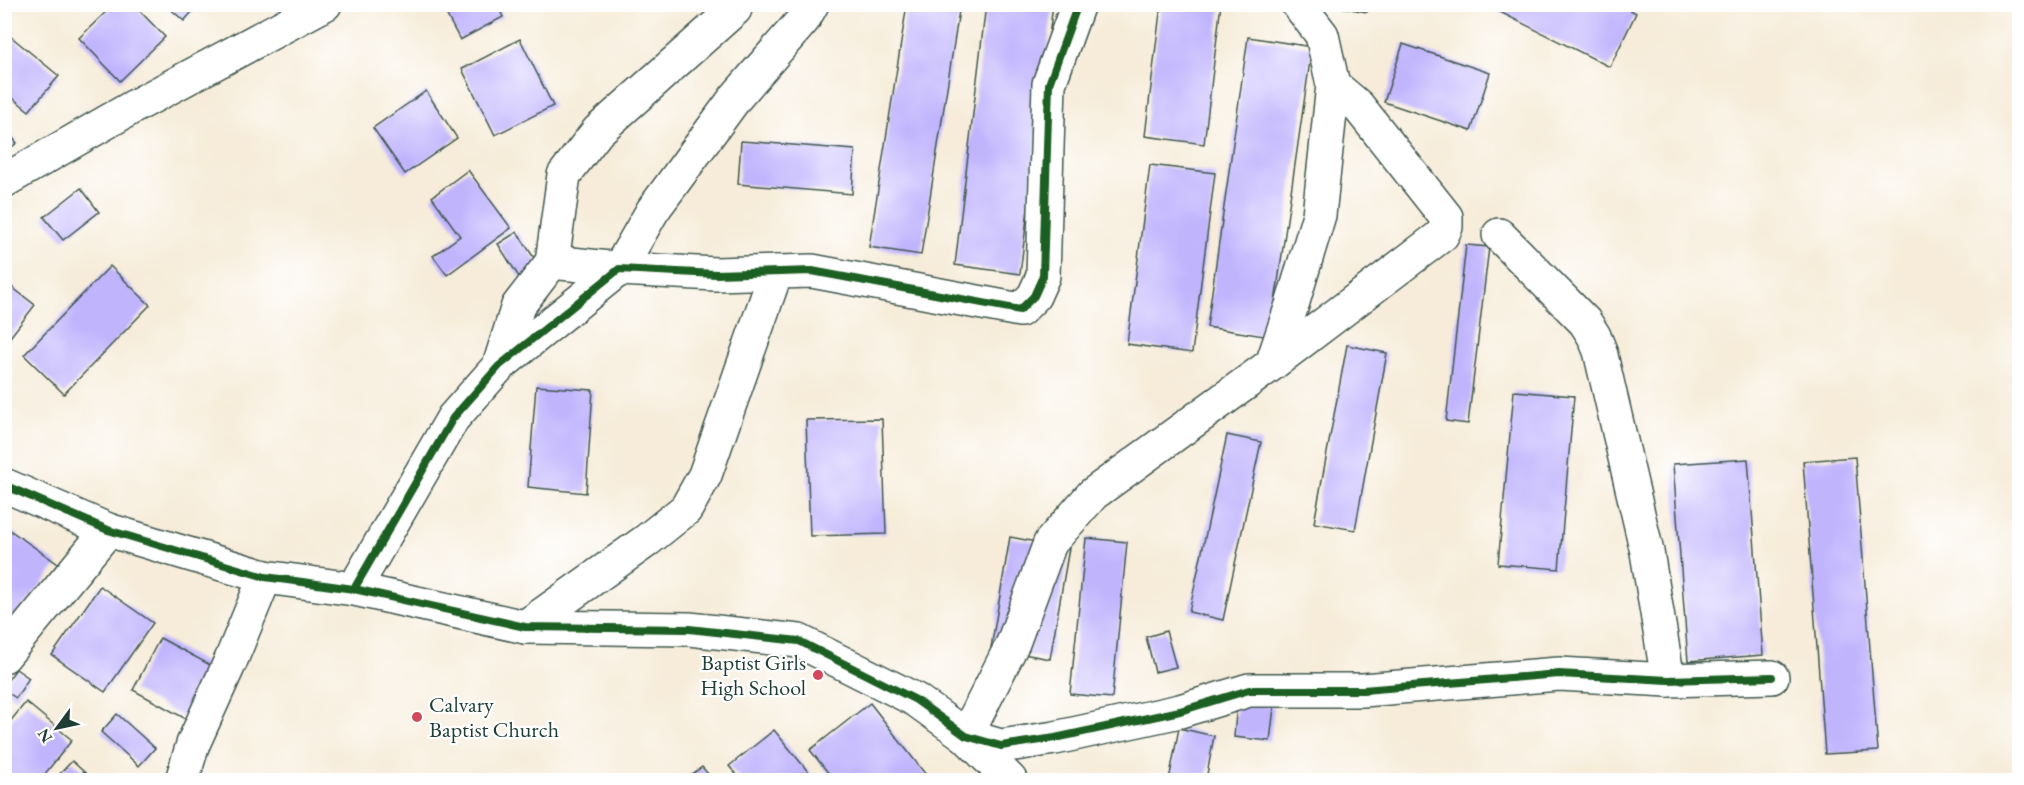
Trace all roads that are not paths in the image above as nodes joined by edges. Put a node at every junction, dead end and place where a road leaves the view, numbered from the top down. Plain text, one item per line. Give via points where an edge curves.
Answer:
1 (325, 4) edge
2 (812, 4) edge
3 (1078, 4) edge
4 (1298, 4) edge
5 (735, 9) dead end
6 (1333, 85) junction
7 (4, 181) edge
8 (1499, 235) dead end
9 (552, 262) junction
10 (619, 269) junction
11 (776, 272) junction
12 (1272, 364) junction
13 (499, 366) junction
14 (4, 485) edge
15 (108, 530) junction
16 (265, 577) junction
17 (354, 589) junction
18 (525, 627) junction
19 (4, 656) edge
20 (1772, 677) dead end
21 (1668, 680) junction
22 (966, 736) junction
23 (183, 780) edge
24 (1010, 780) edge

1 - 7 street
2 - 10 street via 803,20 736,97 653,210
3 - 11 street via 1048,84 1043,276 1034,296 1020,310 812,271
4 - 6 street via 1322,35
5 - 9 street via 598,131 564,175
6 - 12 street via 1319,214
6 - 12 street via 1358,106 1446,217 1446,227 1442,235
8 - 21 street via 1585,322 1600,351 1647,552
9 - 10 street
9 - 13 street via 518,306
10 - 11 street via 716,274
10 - 13 street
11 - 18 street via 705,476 686,509
12 - 22 street via 1093,494 1050,543 1013,643
13 - 17 street via 453,418
14 - 15 street
15 - 16 street
15 - 19 street
16 - 17 street
16 - 23 street via 193,744
17 - 18 street
18 - 22 street via 689,629 799,641 916,700
20 - 21 street
21 - 22 street via 1559,674 1364,690 1249,690 1180,711 1055,738 1001,746
22 - 24 street

